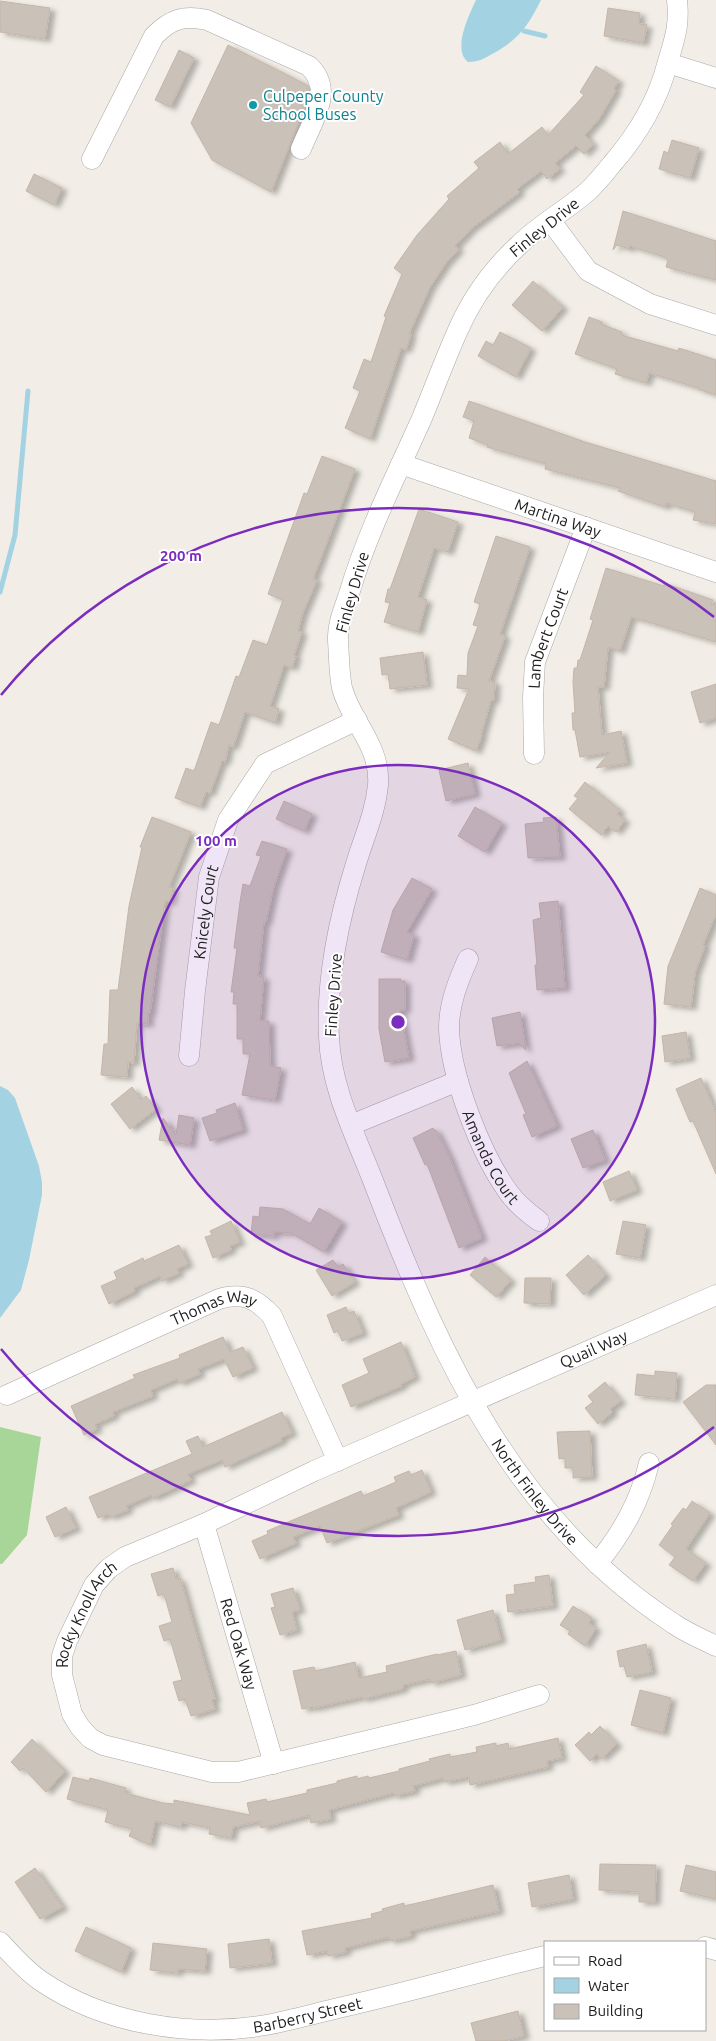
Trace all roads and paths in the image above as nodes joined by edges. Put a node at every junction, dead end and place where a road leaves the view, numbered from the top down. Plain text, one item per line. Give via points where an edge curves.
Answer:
1 (677, 0) edge
2 (668, 62) junction
3 (716, 78) edge
4 (301, 149) dead end
5 (92, 159) dead end
6 (550, 220) junction
7 (716, 325) edge
8 (401, 464) junction
9 (586, 527) junction
10 (716, 572) edge
11 (357, 720) junction
12 (534, 754) dead end
13 (468, 959) dead end
14 (189, 1056) dead end
15 (458, 1082) junction
16 (351, 1125) junction
17 (539, 1221) dead end
18 (415, 1284) joint
19 (716, 1294) edge
20 (7, 1395) dead end
21 (472, 1402) junction
22 (338, 1460) junction
23 (649, 1463) dead end
24 (204, 1524) junction
25 (597, 1564) junction
26 (716, 1646) edge
27 (539, 1694) dead end
28 (274, 1764) junction
29 (0, 1942) edge
30 (544, 1956) edge

1 - 2 street, Finley Drive via 679,22
2 - 3 street
2 - 6 street, Finley Drive via 661,90 628,146 591,189
4 - 5 street via 322,95 322,84 317,74 309,66 194,17 178,19 154,36
6 - 7 street via 588,271 650,304
6 - 8 street, Finley Drive via 521,243 489,276 459,326
8 - 9 street, Martina Way
8 - 11 street, Finley Drive via 359,560 337,633 342,689
9 - 10 street, Martina Way
9 - 12 street, Lambert Court via 535,662
11 - 14 street, Knicely Court via 265,764 228,820 209,877
11 - 16 street, Finley Drive via 377,760 379,780 374,816 344,905 334,952 328,1010 332,1067
13 - 15 street, Amanda Court via 456,988 449,1027
15 - 16 street
15 - 17 street, Amanda Court via 496,1174 521,1207
16 - 18 street, Finley Drive
18 - 21 street, North Finley Drive
19 - 21 street, Quail Way
20 - 22 street, Thomas Way via 219,1299 229,1296 250,1298 272,1316
21 - 22 street, Rocky Knoll Arch
21 - 25 street, North Finley Drive via 525,1484
22 - 24 street, Rocky Knoll Arch
23 - 25 street via 633,1512
24 - 28 street, Red Oak Way
24 - 28 street, Rocky Knoll Arch via 125,1558 108,1569 94,1585 62,1656 62,1675 72,1714 90,1738 103,1745 212,1772 238,1772
25 - 26 street, North Finley Drive via 678,1627
27 - 28 street, Rocky Knoll Arch via 474,1715
29 - 30 street, Barberry Street via 39,1980 84,2006 153,2024 190,2029 265,2025

